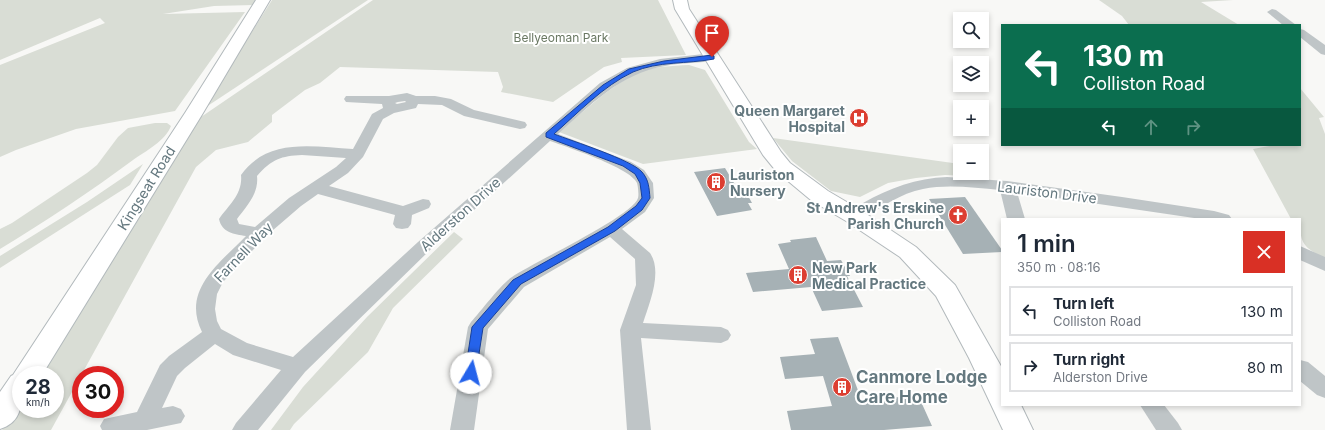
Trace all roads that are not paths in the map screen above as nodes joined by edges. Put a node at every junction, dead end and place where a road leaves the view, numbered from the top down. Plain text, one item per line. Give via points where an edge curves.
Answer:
1 (263, 0) edge
2 (680, 0) edge
3 (1272, 12) dead end
4 (1289, 24) edge
5 (1301, 33) edge
6 (1322, 48) edge
7 (712, 57) junction
8 (351, 98) dead end
9 (392, 104) junction
10 (498, 120) junction
11 (520, 125) dead end
12 (486, 130) dead end
13 (548, 135) junction
14 (358, 154) junction
15 (1007, 186) junction
16 (316, 188) junction
17 (423, 204) dead end
18 (854, 216) junction
19 (1016, 218) edge
20 (1220, 218) edge
21 (611, 229) junction
22 (259, 234) junction
23 (1301, 253) edge
24 (1325, 265) edge
25 (630, 330) junction
26 (214, 334) junction
27 (721, 335) dead end
28 (33, 366) edge
29 (298, 366) junction
30 (1301, 369) edge
31 (1325, 389) edge
32 (1001, 394) edge
33 (12, 398) edge
34 (1006, 406) edge
35 (1153, 406) edge
36 (173, 416) dead end
37 (0, 417) edge
38 (145, 420) junction
39 (112, 426) dead end
40 (244, 430) edge
41 (462, 430) edge
42 (639, 430) edge
43 (1018, 430) edge
44 (1170, 430) edge

1 - 28 street, Kingseat Road via 192,117
2 - 7 street via 682,9
3 - 4 street
5 - 6 street
7 - 13 street, Alderston Drive via 664,62 631,71 606,86
7 - 18 street via 783,167 820,196
8 - 9 street, Farnell Way
9 - 10 street, Farnell Way via 407,107 413,104 414,100 435,100 446,102 469,113
9 - 14 street, Farnell Way via 377,117
10 - 11 street, Farnell Way
10 - 12 street
13 - 21 street via 626,164 638,173 645,184 646,198 639,208
13 - 29 street, Alderston Drive via 424,246
14 - 16 street, Farnell Way via 342,170
14 - 22 street via 286,152 273,155 258,165 249,175 250,184 246,195 228,219 233,228
15 - 18 street, Lauriston Drive via 952,182 923,184 894,192
15 - 19 street
15 - 20 street, Lauriston Drive via 1131,202
16 - 17 street via 403,218
16 - 22 street, Farnell Way via 295,202
18 - 32 street via 908,252 946,291
21 - 25 street via 644,258 646,285
21 - 41 street via 517,282 478,327
22 - 26 street, Farnell Way via 216,278 207,294 207,321
23 - 24 street
25 - 27 street
25 - 42 street
26 - 29 street via 240,349
26 - 38 street via 168,371
29 - 40 street, Alderston Drive
30 - 31 street
33 - 37 street
34 - 43 street
35 - 44 street
36 - 38 street
38 - 39 street

